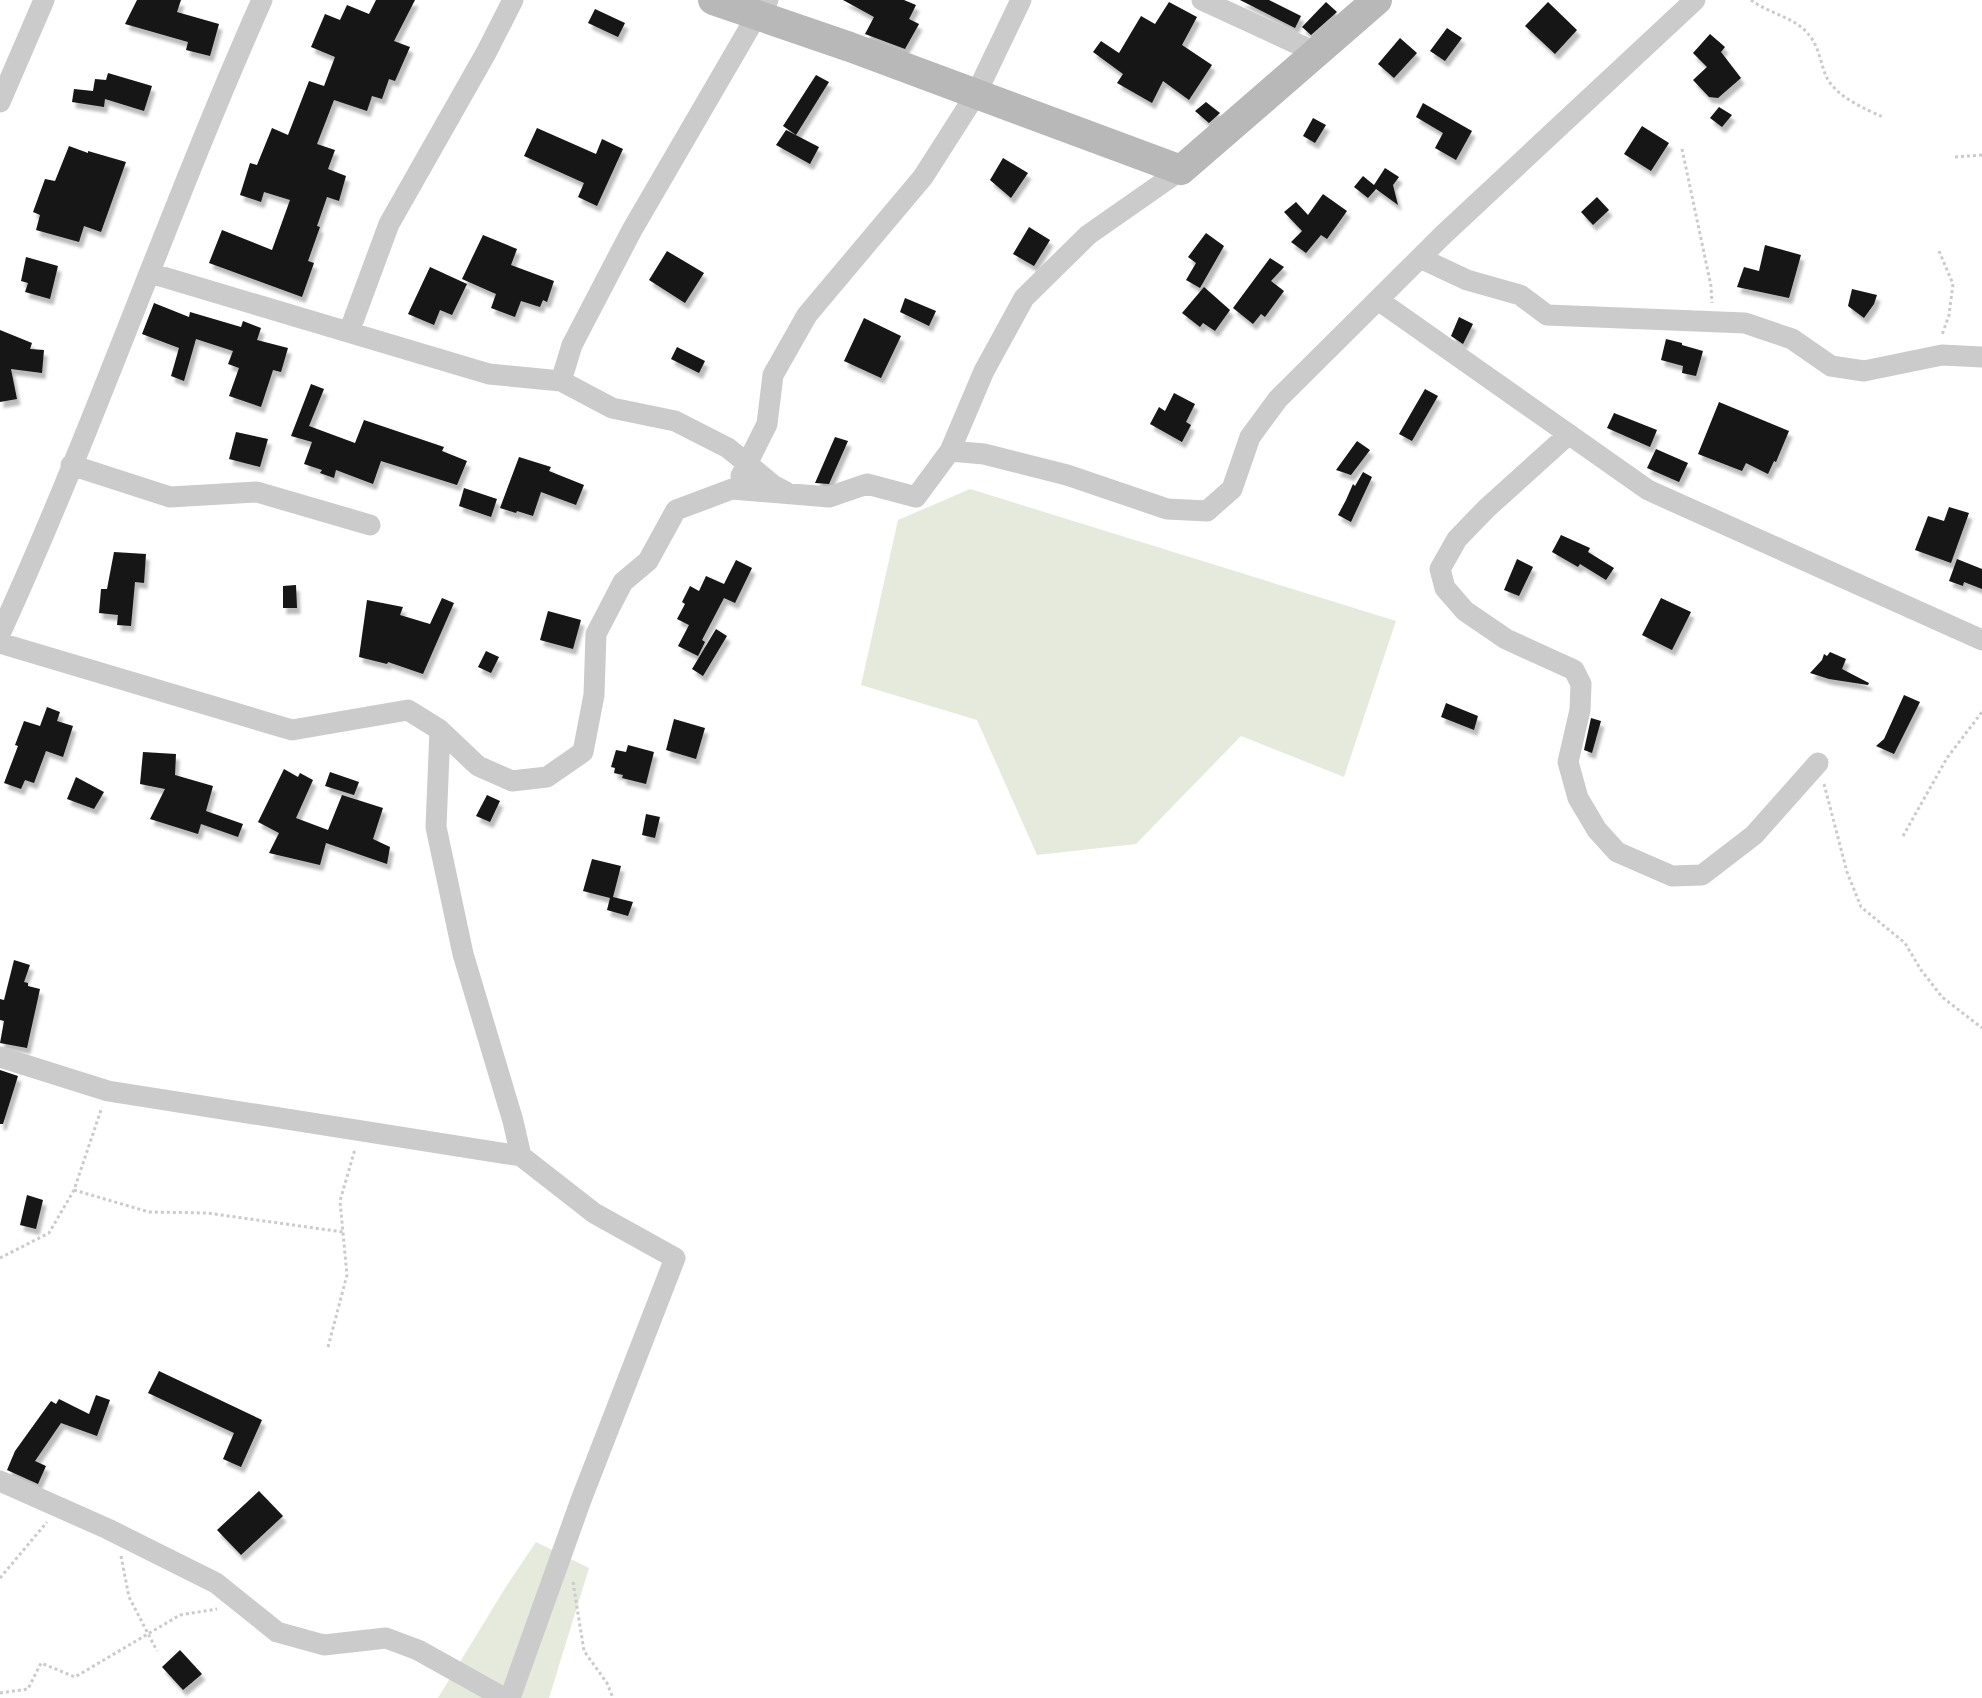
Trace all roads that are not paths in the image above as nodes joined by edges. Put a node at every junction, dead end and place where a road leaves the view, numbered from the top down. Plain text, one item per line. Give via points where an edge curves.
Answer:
1 (44, 0) edge
2 (262, 0) edge
3 (513, 0) edge
4 (713, 0) edge
5 (1021, 0) edge
6 (1202, 0) edge
7 (1377, 0) edge
8 (1695, 0) edge
9 (1236, 7) edge
10 (762, 8) edge
11 (1317, 52) junction
12 (976, 94) junction
13 (0, 102) edge
14 (1181, 170) junction
15 (1420, 258) junction
16 (150, 273) junction
17 (1378, 300) junction
18 (349, 332) junction
19 (1982, 357) edge
20 (561, 381) junction
21 (1569, 435) junction
22 (950, 451) junction
23 (748, 464) junction
24 (71, 465) junction
25 (732, 489) junction
26 (789, 493) junction
27 (370, 525) dead end
28 (0, 634) edge
29 (1982, 640) edge
30 (0, 643) edge
31 (440, 730) junction
32 (1818, 764) road end
33 (0, 1057) edge
34 (521, 1156) junction
35 (0, 1481) edge
36 (504, 1698) edge
37 (510, 1698) edge

1 - 13 street
2 - 16 street
3 - 18 street via 389,224
4 - 10 street
5 - 12 street
6 - 9 street
7 - 11 street
8 - 15 street
9 - 11 street
10 - 12 street
10 - 20 street via 632,230 572,345
11 - 14 street
12 - 14 street
12 - 23 street via 923,177 807,315 774,375 767,424
14 - 22 street via 1088,235 1024,298 984,371
15 - 17 street
15 - 19 street via 1467,280 1520,296 1547,315 1745,323 1792,339 1831,366 1864,371 1934,356
16 - 18 street
16 - 24 street
17 - 21 street
17 - 22 street via 1278,399 1250,437 1232,489 1207,511 1167,509 1067,475 984,454
18 - 20 street via 489,374
20 - 23 street via 612,408 675,421 728,448
21 - 29 street via 1648,490
21 - 32 street via 1457,539 1440,569 1445,588 1465,611 1506,639 1574,670 1581,684 1580,710 1568,762 1578,798 1597,830 1617,852 1672,876 1702,875 1754,835
22 - 26 street via 916,497 867,484 829,497
23 - 25 street
23 - 26 street
24 - 27 street via 170,497 257,492
24 - 28 street
25 - 26 street
25 - 31 street via 676,510 648,561 622,582 596,634 594,695 583,752 546,777 512,780 478,766
30 - 31 street via 292,730 408,710
31 - 34 street via 436,827 463,954
33 - 34 street via 108,1092
34 - 37 street via 594,1212 675,1258 581,1500
35 - 36 street via 216,1583 277,1632 324,1645 386,1638 418,1650

